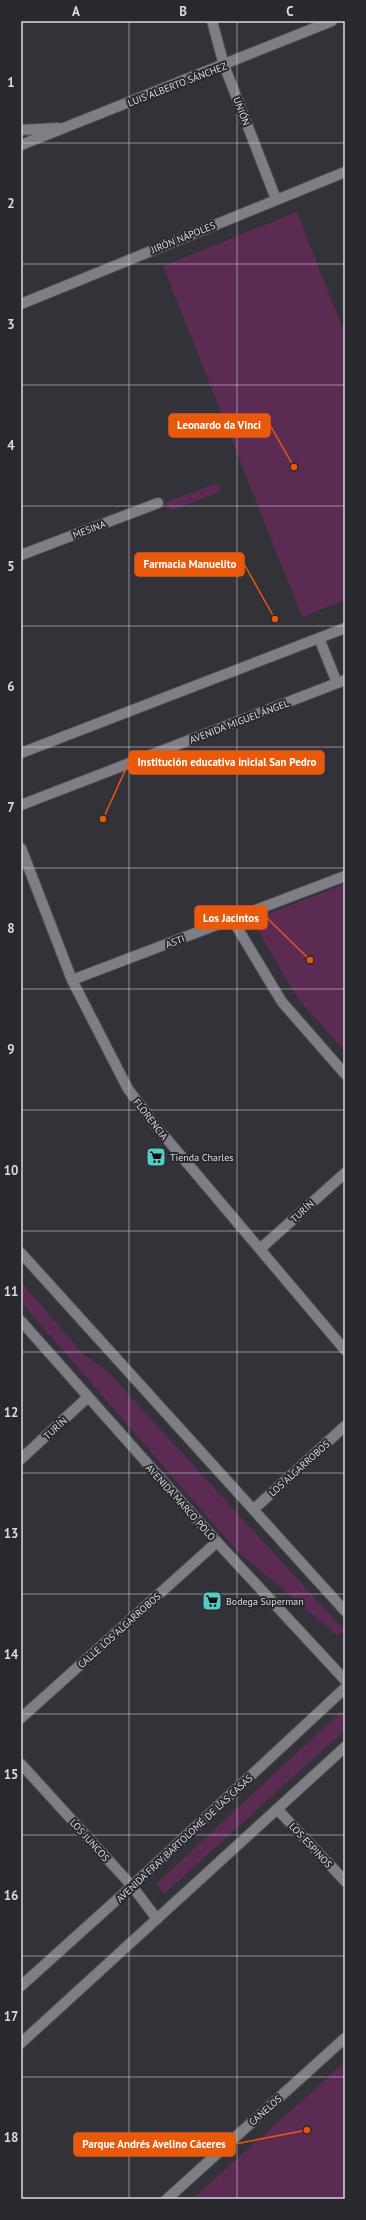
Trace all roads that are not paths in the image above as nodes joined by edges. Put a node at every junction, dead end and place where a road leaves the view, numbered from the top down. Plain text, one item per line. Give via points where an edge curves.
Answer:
1 (212, 21) edge
2 (332, 21) edge
3 (224, 65) junction
4 (64, 128) junction
5 (21, 130) edge
6 (21, 145) edge
7 (345, 172) edge
8 (276, 199) junction
9 (21, 304) edge
10 (158, 503) dead end
11 (21, 555) edge
12 (345, 628) edge
13 (319, 638) junction
14 (341, 682) edge
15 (21, 753) edge
16 (21, 805) edge
17 (21, 848) edge
18 (345, 876) edge
19 (232, 919) junction
20 (72, 980) junction
21 (345, 1074) edge
22 (345, 1173) edge
23 (260, 1250) junction
24 (21, 1253) edge
25 (21, 1321) edge
26 (345, 1350) edge
27 (88, 1397) junction
28 (345, 1426) edge
29 (21, 1459) edge
30 (254, 1509) junction
31 (217, 1542) junction
32 (345, 1611) edge
33 (345, 1680) edge
34 (345, 1688) edge
35 (21, 1718) edge
36 (345, 1746) edge
37 (21, 1764) edge
38 (277, 1809) junction
39 (345, 1881) edge
40 (132, 1886) junction
41 (157, 1919) junction
42 (21, 1986) edge
43 (345, 2038) edge
44 (21, 2043) edge
45 (167, 2199) edge

1 - 3 street, UNIÓN
2 - 3 street, LUIS ALBERTO SÁNCHEZ
3 - 4 street, LUIS ALBERTO SÁNCHEZ
3 - 8 street, UNIÓN
4 - 5 street
4 - 6 street, LUIS ALBERTO SÁNCHEZ
7 - 8 street, JIRÓN NÁPOLES
8 - 9 street, JIRÓN NÁPOLES
10 - 11 street, MESINA
12 - 13 street
13 - 14 street
13 - 15 street
14 - 16 street, AVENIDA MIGUEL ÁNGEL
17 - 20 street, FLORENCIA
18 - 19 street, ASTI
19 - 20 street, ASTI
19 - 21 street via 282,1002
20 - 23 street, FLORENCIA via 128,1089
22 - 23 street, TURÍN
23 - 26 street, FLORENCIA
24 - 30 street
25 - 27 street, AVENIDA MARCO POLO
27 - 29 street, TURÍN
27 - 31 street, AVENIDA MARCO POLO
28 - 30 street, LOS ALGARROBOS
30 - 32 street
31 - 33 street, AVENIDA MARCO POLO
31 - 35 street, CALLE LOS ALGARROBOS
34 - 40 street, AVENIDA FRAY BARTOLOMÉ DE LAS CASAS
36 - 38 street
37 - 40 street, LOS JUNCOS
38 - 39 street, LOS ESPINOS
38 - 41 street
40 - 41 street, LOS JUNCOS
40 - 42 street, AVENIDA FRAY BARTOLOMÉ DE LAS CASAS
41 - 44 street
43 - 45 street, CANELOS

